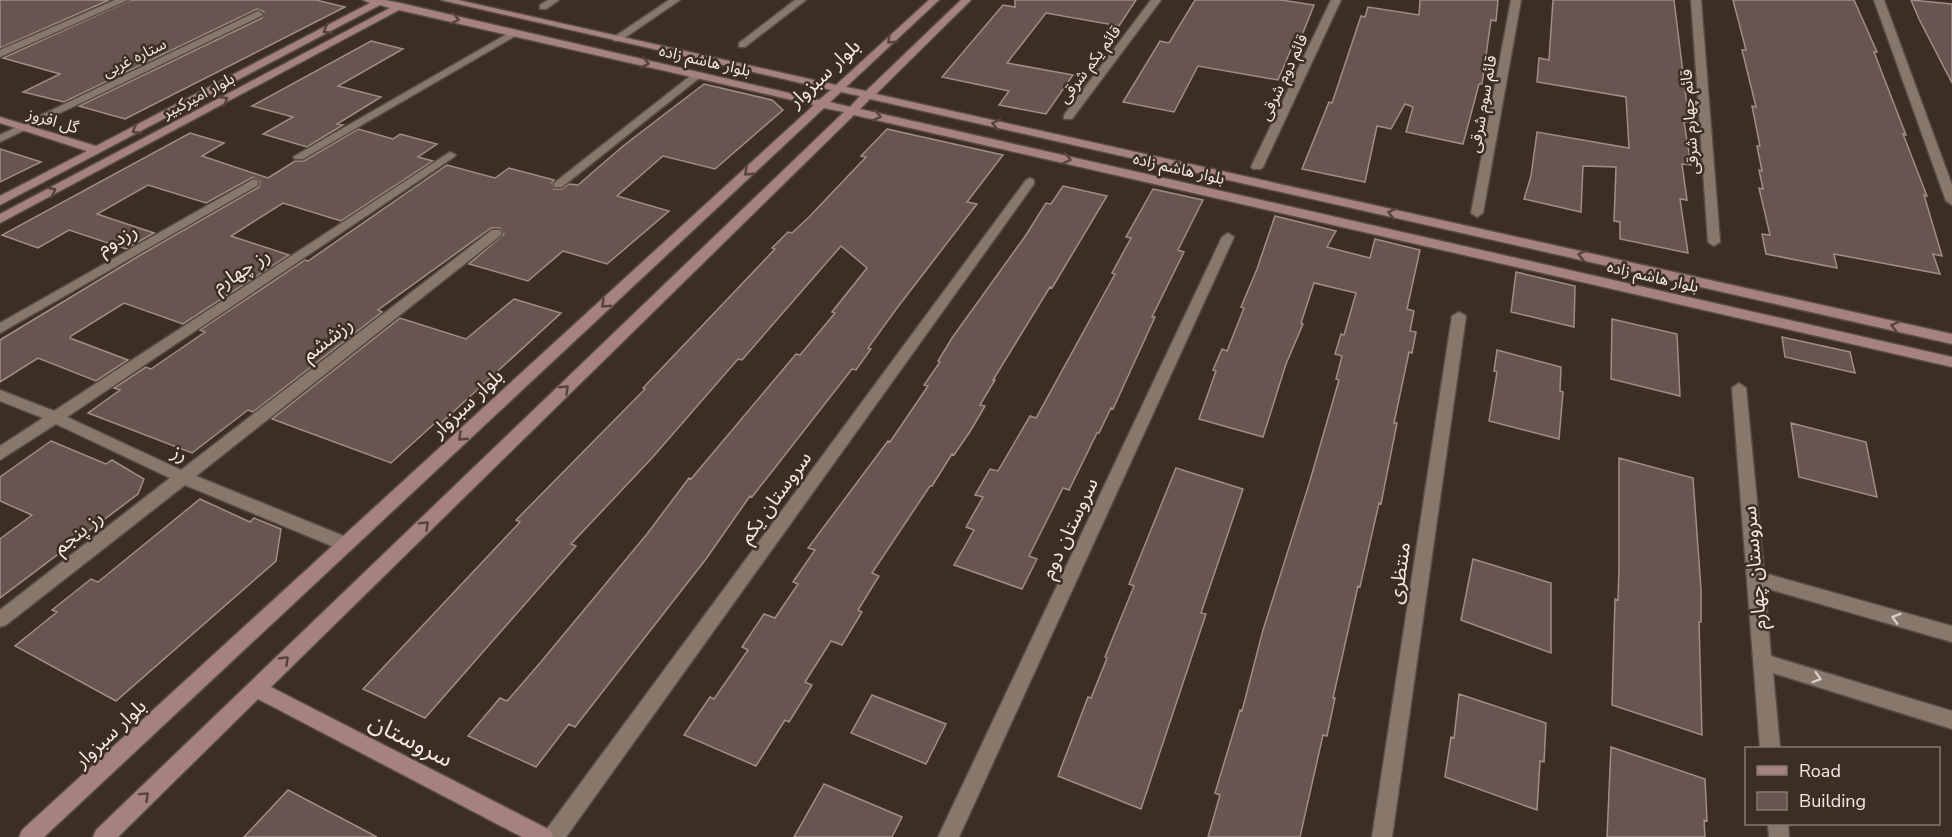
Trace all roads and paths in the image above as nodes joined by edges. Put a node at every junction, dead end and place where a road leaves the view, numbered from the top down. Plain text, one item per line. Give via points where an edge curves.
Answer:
1 (123, 0) edge
2 (411, 0) edge
3 (446, 0) edge
4 (554, 0) edge
5 (675, 0) edge
6 (801, 0) edge
7 (934, 0) edge
8 (966, 0) edge
9 (1156, 0) edge
10 (1336, 0) edge
11 (1516, 0) edge
12 (1696, 0) edge
13 (1879, 0) edge
14 (377, 1) edge
15 (398, 6) junction
16 (543, 7) dead end
17 (258, 14) dead end
18 (514, 33) junction
19 (617, 39) junction
20 (742, 45) dead end
21 (0, 54) edge
22 (698, 75) junction
23 (839, 88) junction
24 (868, 95) junction
25 (822, 103) junction
26 (852, 110) junction
27 (1068, 117) dead end
28 (0, 120) edge
29 (23, 128) junction
30 (0, 139) edge
31 (97, 150) junction
32 (450, 155) dead end
33 (299, 157) dead end
34 (1257, 167) dead end
35 (1030, 182) dead end
36 (254, 183) dead end
37 (558, 185) dead end
38 (0, 201) edge
39 (1952, 201) edge
40 (1477, 213) dead end
41 (0, 219) edge
42 (496, 233) dead end
43 (1228, 237) dead end
44 (1714, 242) dead end
45 (1458, 316) dead end
46 (0, 329) edge
47 (1952, 339) edge
48 (1952, 362) edge
49 (1739, 388) dead end
50 (0, 395) edge
51 (54, 417) junction
52 (0, 454) edge
53 (182, 477) junction
54 (345, 544) junction
55 (1755, 578) junction
56 (0, 620) edge
57 (1952, 634) edge
58 (1761, 661) junction
59 (256, 689) junction
60 (1952, 720) edge
61 (1770, 747) edge
62 (29, 837) edge
63 (104, 837) edge
64 (543, 837) edge
65 (553, 837) edge
66 (948, 837) edge
67 (1382, 837) edge

1 - 21 street
2 - 15 street, بلوار امیرکبیر
3 - 19 street, بلوار هاشم زاده
4 - 16 street
5 - 19 street
6 - 20 street
7 -> 23 street, بلوار سبزوار
8 - 24 street
9 - 27 street, قائم یکم شرقی
10 - 34 street, قائم دوم شرقی
11 - 40 street, قائم سوم شرقی
12 - 44 street, قائم چهارم شرقی
13 - 39 street
14 - 15 street, بلوار هاشم زاده
14 -> 31 street, بلوار امیرکبیر
15 -> 18 street, بلوار هاشم زاده
41 -> 15 street, بلوار امیرکبیر
17 - 29 street, ستاره غربی
18 -> 22 street, بلوار هاشم زاده
18 - 33 street
19 - 23 street, بلوار هاشم زاده
22 - 25 street, بلوار هاشم زاده
22 - 37 street
23 - 24 street, بلوار هاشم زاده
23 - 25 street, بلوار سبزوار
24 - 26 street
47 -> 24 street, بلوار هاشم زاده
25 - 26 street, بلوار هاشم زاده
25 -> 54 street, بلوار سبزوار
26 -> 48 street, بلوار هاشم زاده
59 -> 26 street
28 - 29 street, گل افروز
29 - 30 street, ستاره غربی
29 - 31 street, گل افروز
31 - 38 street, بلوار امیرکبیر
32 - 51 street, رز چهارم
35 - 65 street, سروستان یکم
36 - 46 street, رزدوم
42 - 53 street, رزششم
43 - 66 street, سروستان دوم
45 - 67 street, منتظری
49 - 55 street, سروستان چهارم
50 - 51 street, رز
51 - 52 street, رز چهارم
51 - 53 street, رز
53 - 54 street, رز
53 - 56 street, رز پنجم
54 - 62 street, بلوار سبزوار
57 -> 55 street
55 - 58 street, سروستان چهارم
58 -> 60 street
58 - 61 street, سروستان چهارم
63 -> 59 street
59 - 64 street, سروستان

